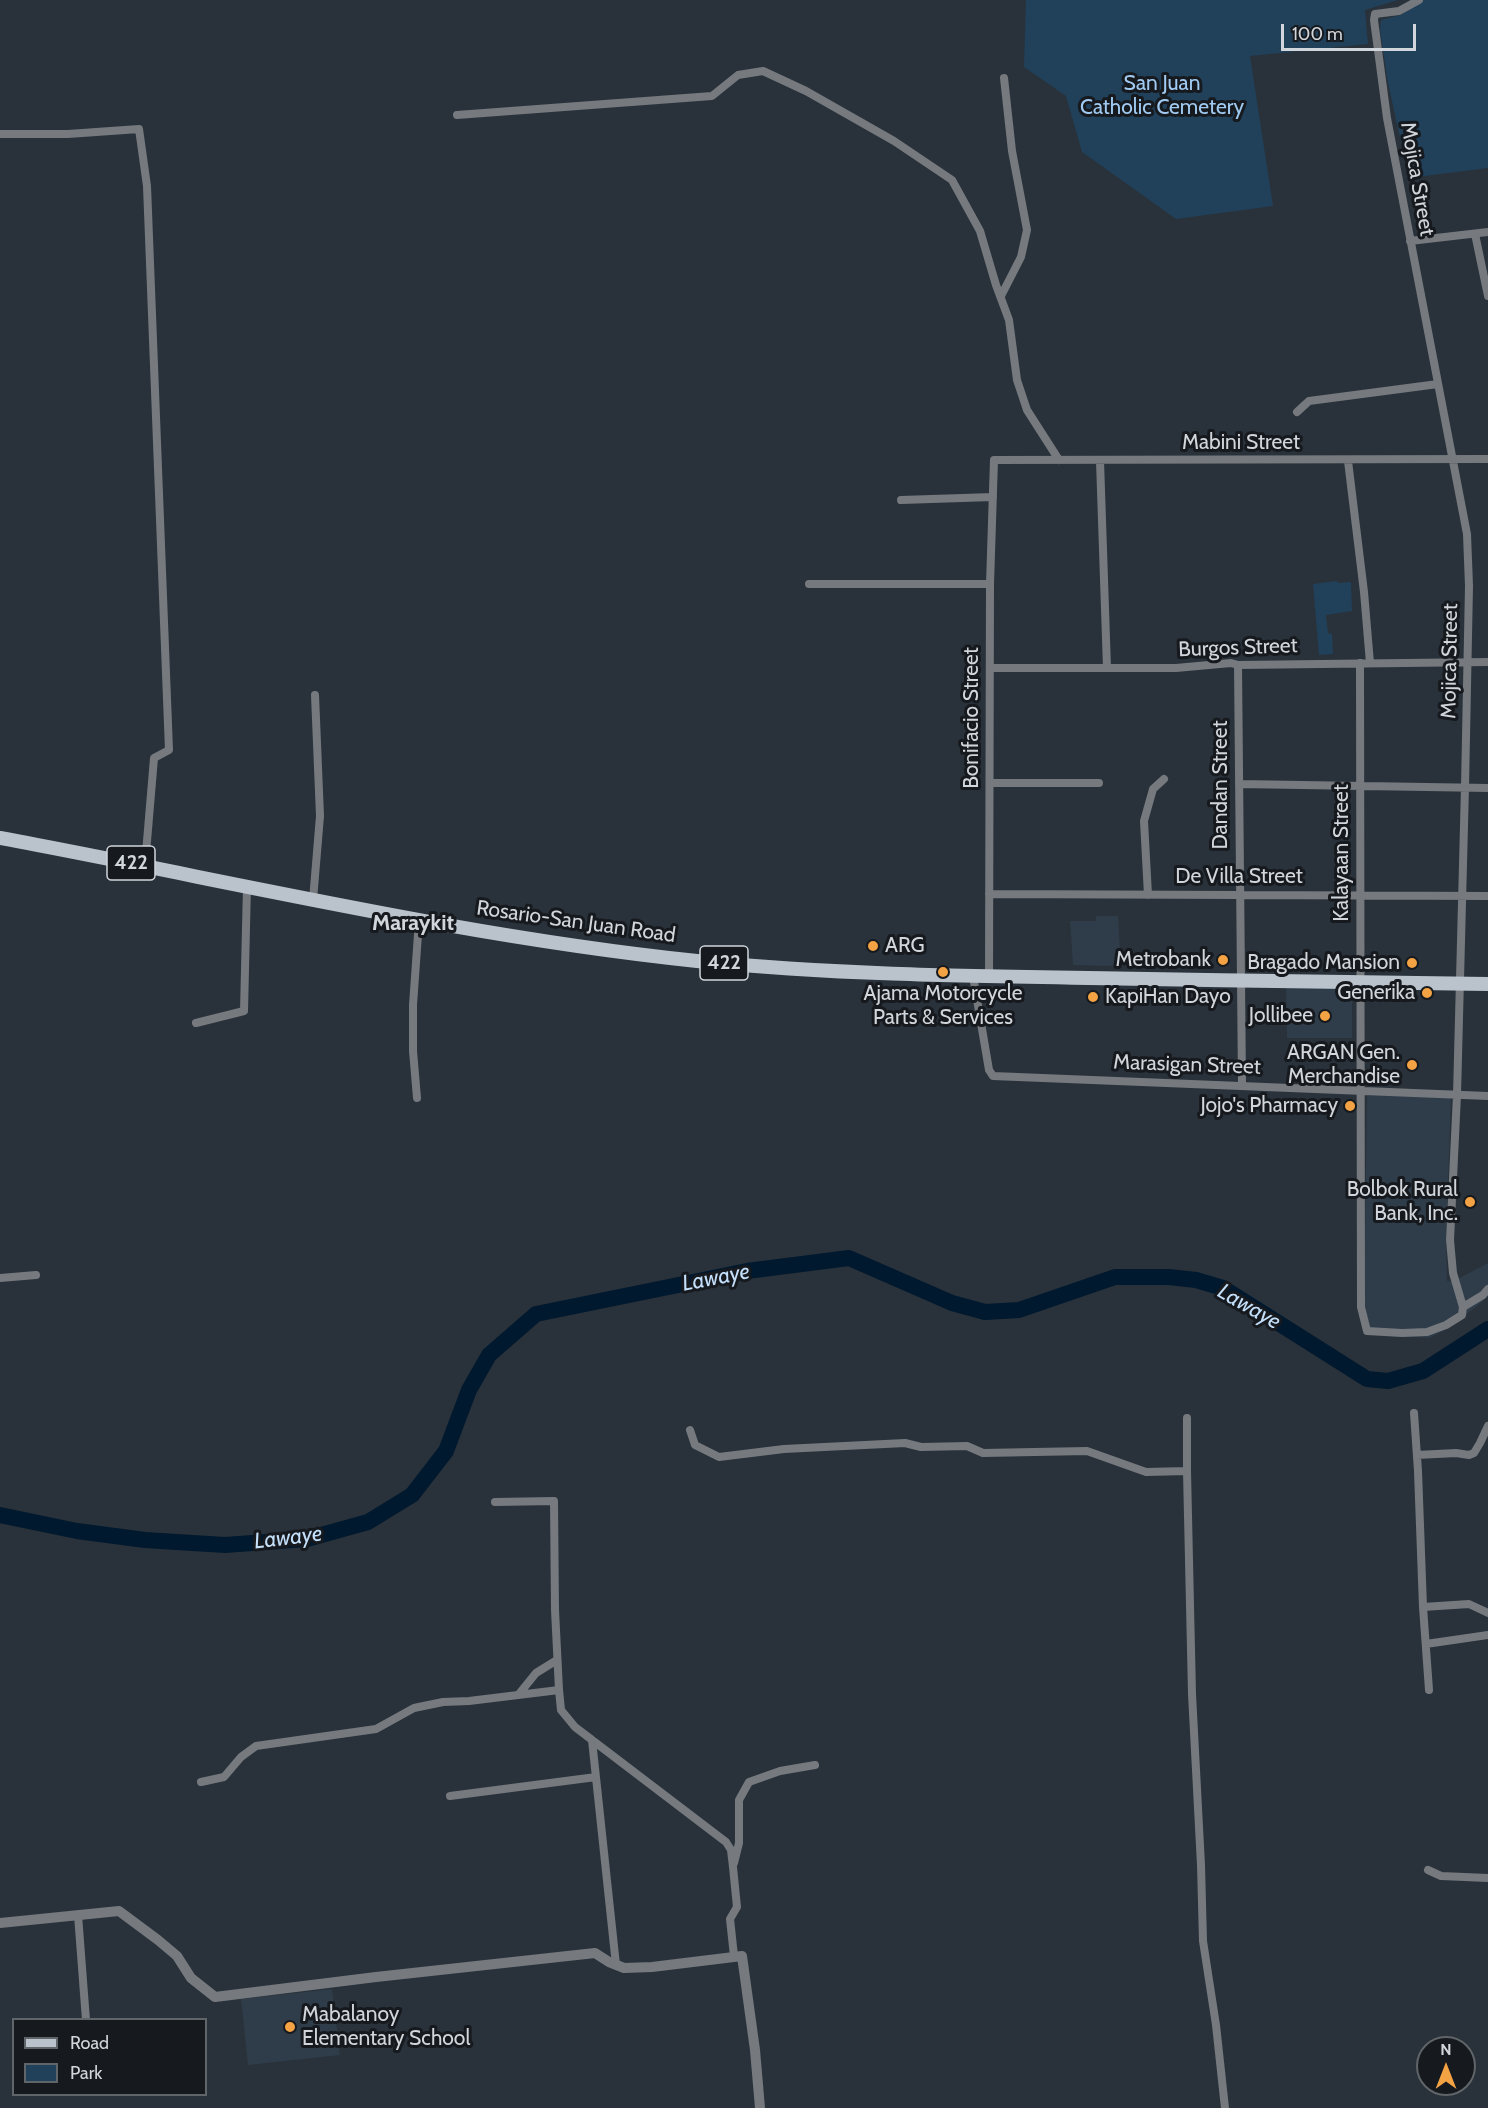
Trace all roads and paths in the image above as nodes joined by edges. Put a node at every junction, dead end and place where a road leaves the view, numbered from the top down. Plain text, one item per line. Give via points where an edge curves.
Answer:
1 (1419, 0) edge
2 (1004, 78) dead end
3 (457, 115) dead end
4 (0, 134) edge
5 (1488, 232) edge
6 (1475, 234) junction
7 (1410, 241) junction
8 (1000, 296) junction
9 (1488, 296) edge
10 (1438, 384) junction
11 (1297, 412) dead end
12 (1488, 459) edge
13 (994, 460) joint
14 (1059, 460) junction
15 (1100, 460) junction
16 (1452, 460) junction
17 (1348, 461) junction
18 (993, 497) junction
19 (901, 500) dead end
20 (809, 584) dead end
21 (990, 584) junction
22 (1468, 662) junction
23 (1488, 662) edge
24 (1360, 663) junction
25 (1370, 663) junction
26 (1238, 665) junction
27 (990, 668) junction
28 (1107, 668) junction
29 (315, 695) dead end
30 (1164, 779) dead end
31 (990, 783) junction
32 (1099, 783) dead end
33 (1239, 784) junction
34 (1360, 786) junction
35 (1465, 787) junction
36 (1488, 788) edge
37 (0, 838) edge
38 (145, 865) junction
39 (247, 886) junction
40 (989, 894) junction
41 (1361, 894) junction
42 (1148, 895) junction
43 (1463, 895) junction
44 (1240, 896) junction
45 (1488, 896) edge
46 (313, 900) junction
47 (419, 920) junction
48 (973, 976) junction
49 (989, 976) junction
50 (1242, 981) junction
51 (1360, 982) junction
52 (1460, 984) junction
53 (1488, 984) edge
54 (196, 1023) dead end
55 (1242, 1085) junction
56 (1361, 1090) junction
57 (1457, 1095) junction
58 (1488, 1096) edge
59 (417, 1098) dead end
60 (36, 1275) dead end
61 (0, 1278) edge
62 (1488, 1289) edge
63 (1463, 1311) junction
64 (1413, 1413) dead end
65 (1187, 1418) dead end
66 (1488, 1426) edge
67 (690, 1430) dead end
68 (1417, 1455) junction
69 (1186, 1471) junction
70 (495, 1502) dead end
71 (1423, 1607) junction
72 (1488, 1613) edge
73 (1488, 1635) edge
74 (1426, 1644) junction
75 (557, 1660) junction
76 (559, 1690) junction
77 (1429, 1690) dead end
78 (519, 1694) junction
79 (592, 1740) junction
80 (815, 1765) dead end
81 (596, 1777) junction
82 (201, 1782) dead end
83 (450, 1796) dead end
84 (734, 1867) junction
85 (1428, 1870) dead end
86 (1488, 1878) edge
87 (78, 1915) junction
88 (0, 1923) edge
89 (734, 1956) junction
90 (616, 1965) junction
91 (86, 2018) edge
92 (760, 2108) edge
93 (1226, 2108) edge

1 - 7 street, Mojica Street via 1400,11 1375,14 1387,118
2 - 8 street via 1012,151 1027,230 1021,257
3 - 8 street via 712,96 738,75 763,71 894,141 952,180 980,231
4 - 38 street via 140,129 147,186 169,750 154,758
5 - 6 street
6 - 7 street
6 - 9 street
7 - 10 street, Mojica Street
8 - 14 street via 1009,320 1017,380 1027,410
10 - 11 street via 1309,401
10 - 16 street, Mojica Street
12 - 16 street, Mabini Street
13 - 14 street, Mabini Street
13 - 18 street, Bonifacio Street
14 - 15 street, Mabini Street
15 - 17 street, Mabini Street
15 - 28 street
16 - 17 street, Mabini Street
16 - 22 street, Mojica Street via 1469,547
17 - 25 street
18 - 19 street
18 - 21 street, Bonifacio Street
20 - 21 street
21 - 27 street, Bonifacio Street
22 - 23 street, Burgos Street
22 - 25 street, Burgos Street
22 - 35 street, Mojica Street
24 - 25 street, Burgos Street
24 - 26 street, Burgos Street
24 - 34 street, Kalayaan Street
26 - 28 street, Burgos Street
26 - 33 street, Dandan Street
27 - 28 street, Burgos Street
27 - 31 street, Bonifacio Street
29 - 46 street via 320,816
30 - 42 street via 1153,789 1144,821
31 - 32 street
31 - 40 street, Bonifacio Street
33 - 34 street
33 - 44 street, Dandan Street
34 - 35 street
34 - 41 street, Kalayaan Street
35 - 36 street
35 - 43 street, Mojica Street
37 - 38 main road, Rosario-San Juan Road / 422
38 - 39 main road, Rosario-San Juan Road / 422
39 - 46 main road, Rosario-San Juan Road / 422
39 - 54 street via 244,1011
40 - 42 street, De Villa Street
40 - 49 street, Bonifacio Street
41 - 43 street, De Villa Street
41 - 44 street, De Villa Street
41 - 51 street, Kalayaan Street
42 - 44 street, De Villa Street
43 - 45 street, De Villa Street
43 - 52 street, Mojica Street
44 - 50 street, Dandan Street
46 - 47 main road, Rosario-San Juan Road / 422
47 - 48 main road, Rosario-San Juan Road / 422 via 694,961
47 - 59 street via 413,1005
48 - 49 main road, 422
48 - 55 street, Marasigan Street via 993,1076
49 - 50 main road, 422
50 - 51 main road, 422
50 - 55 street, Dandan Street
51 - 52 main road, 422
51 - 56 street, Kalayaan Street
52 - 53 main road, 422
52 - 57 street, Mojica Street
55 - 56 street, Marasigan Street
56 - 57 street, Marasigan Street
56 - 63 street, Kalayaan Street via 1361,1307 1367,1331 1427,1332 1446,1325
57 - 58 street, Marasigan Street
57 - 63 street, Mojica Street via 1450,1239
60 - 61 street
62 - 63 street
64 - 68 street
65 - 69 street
66 - 68 street via 1474,1453
67 - 69 street via 694,1445 719,1457 784,1449 905,1443 921,1447 967,1446 983,1453 1086,1450 1146,1472
68 - 71 street
69 - 93 street via 1203,1941
70 - 75 street via 554,1502
71 - 72 street via 1469,1604
71 - 74 street
73 - 74 street
74 - 77 street
75 - 76 street
75 - 78 street via 536,1673
76 - 78 street
76 - 79 street via 561,1710
78 - 82 street via 443,1702 414,1708 376,1729 256,1746 241,1756 224,1777
79 - 81 street
79 - 84 street via 726,1842
80 - 84 street via 749,1782 739,1800 739,1843
81 - 83 street
81 - 90 street
84 - 89 street via 737,1907 730,1919
85 - 86 street via 1441,1875
87 - 88 street
87 - 90 street via 118,1911 177,1956 191,1978 215,1998 595,1953
87 - 91 street
89 - 90 street via 652,1967
89 - 92 street via 742,1956 746,1972

